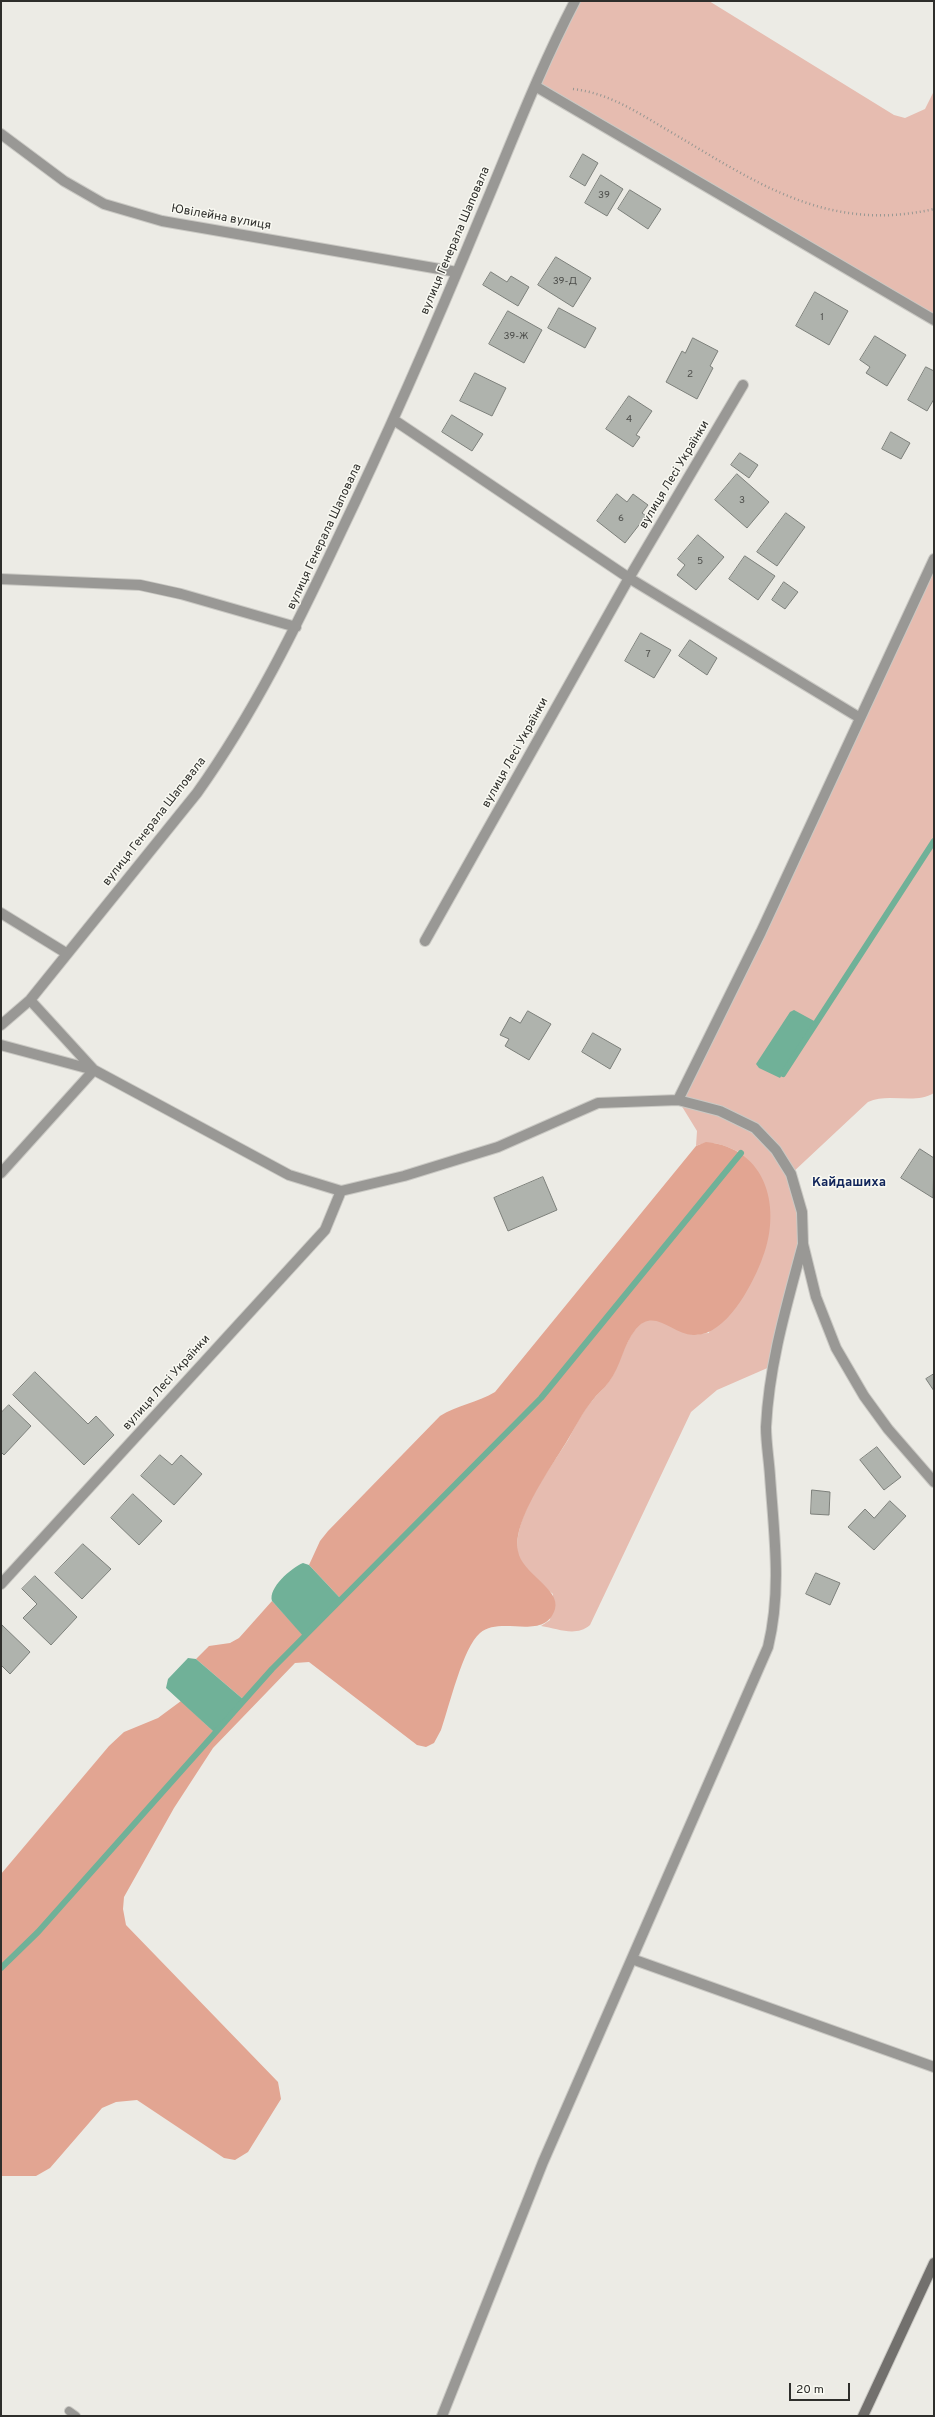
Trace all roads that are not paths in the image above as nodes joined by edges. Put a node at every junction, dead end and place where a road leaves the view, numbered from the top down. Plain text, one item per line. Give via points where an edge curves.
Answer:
1 (575, 1) edge
2 (535, 86) junction
3 (1, 134) edge
4 (457, 272) junction
5 (934, 320) edge
6 (743, 385) dead end
7 (394, 420) junction
8 (934, 559) edge
9 (629, 578) junction
10 (1, 579) edge
11 (296, 627) junction
12 (860, 718) junction
13 (1, 913) edge
14 (426, 941) dead end
15 (66, 953) junction
16 (30, 1000) junction
17 (1, 1025) edge
18 (1, 1045) edge
19 (94, 1070) junction
20 (678, 1100) junction
21 (1, 1173) edge
22 (341, 1191) junction
23 (803, 1244) junction
24 (934, 1482) edge
25 (1, 1584) edge
26 (632, 1959) junction
27 (934, 2067) edge
28 (934, 2263) edge
29 (442, 2416) edge
30 (863, 2416) edge

1 - 2 street, вулиця Генерала Шаповала
2 - 4 street, вулиця Генерала Шаповала
2 - 5 street
3 - 4 street, Ювілейна вулиця via 64,181 104,204 162,221
4 - 7 street, вулиця Генерала Шаповала
6 - 9 street, вулиця Лесі Українки
7 - 9 street
7 - 11 street, вулиця Генерала Шаповала
8 - 12 street
9 - 12 street
9 - 14 street, вулиця Лесі Українки
10 - 11 street via 140,585
11 - 15 street, вулиця Генерала Шаповала via 222,759
12 - 20 street via 764,925
13 - 15 street
15 - 16 street, вулиця Генерала Шаповала
16 - 17 street, вулиця Генерала Шаповала
16 - 19 street
18 - 19 street
19 - 21 street
19 - 22 street via 289,1175
20 - 22 street via 598,1103 498,1147 404,1176
20 - 23 street via 720,1111 754,1128 776,1150 791,1174 802,1212
22 - 25 street, вулиця Лесі Українки via 325,1230
23 - 24 street via 826,1327 848,1370 888,1429
23 - 26 street via 778,1337 766,1429 777,1581 774,1624 761,1666
26 - 27 street
26 - 29 street via 543,2162
28 - 30 main road

